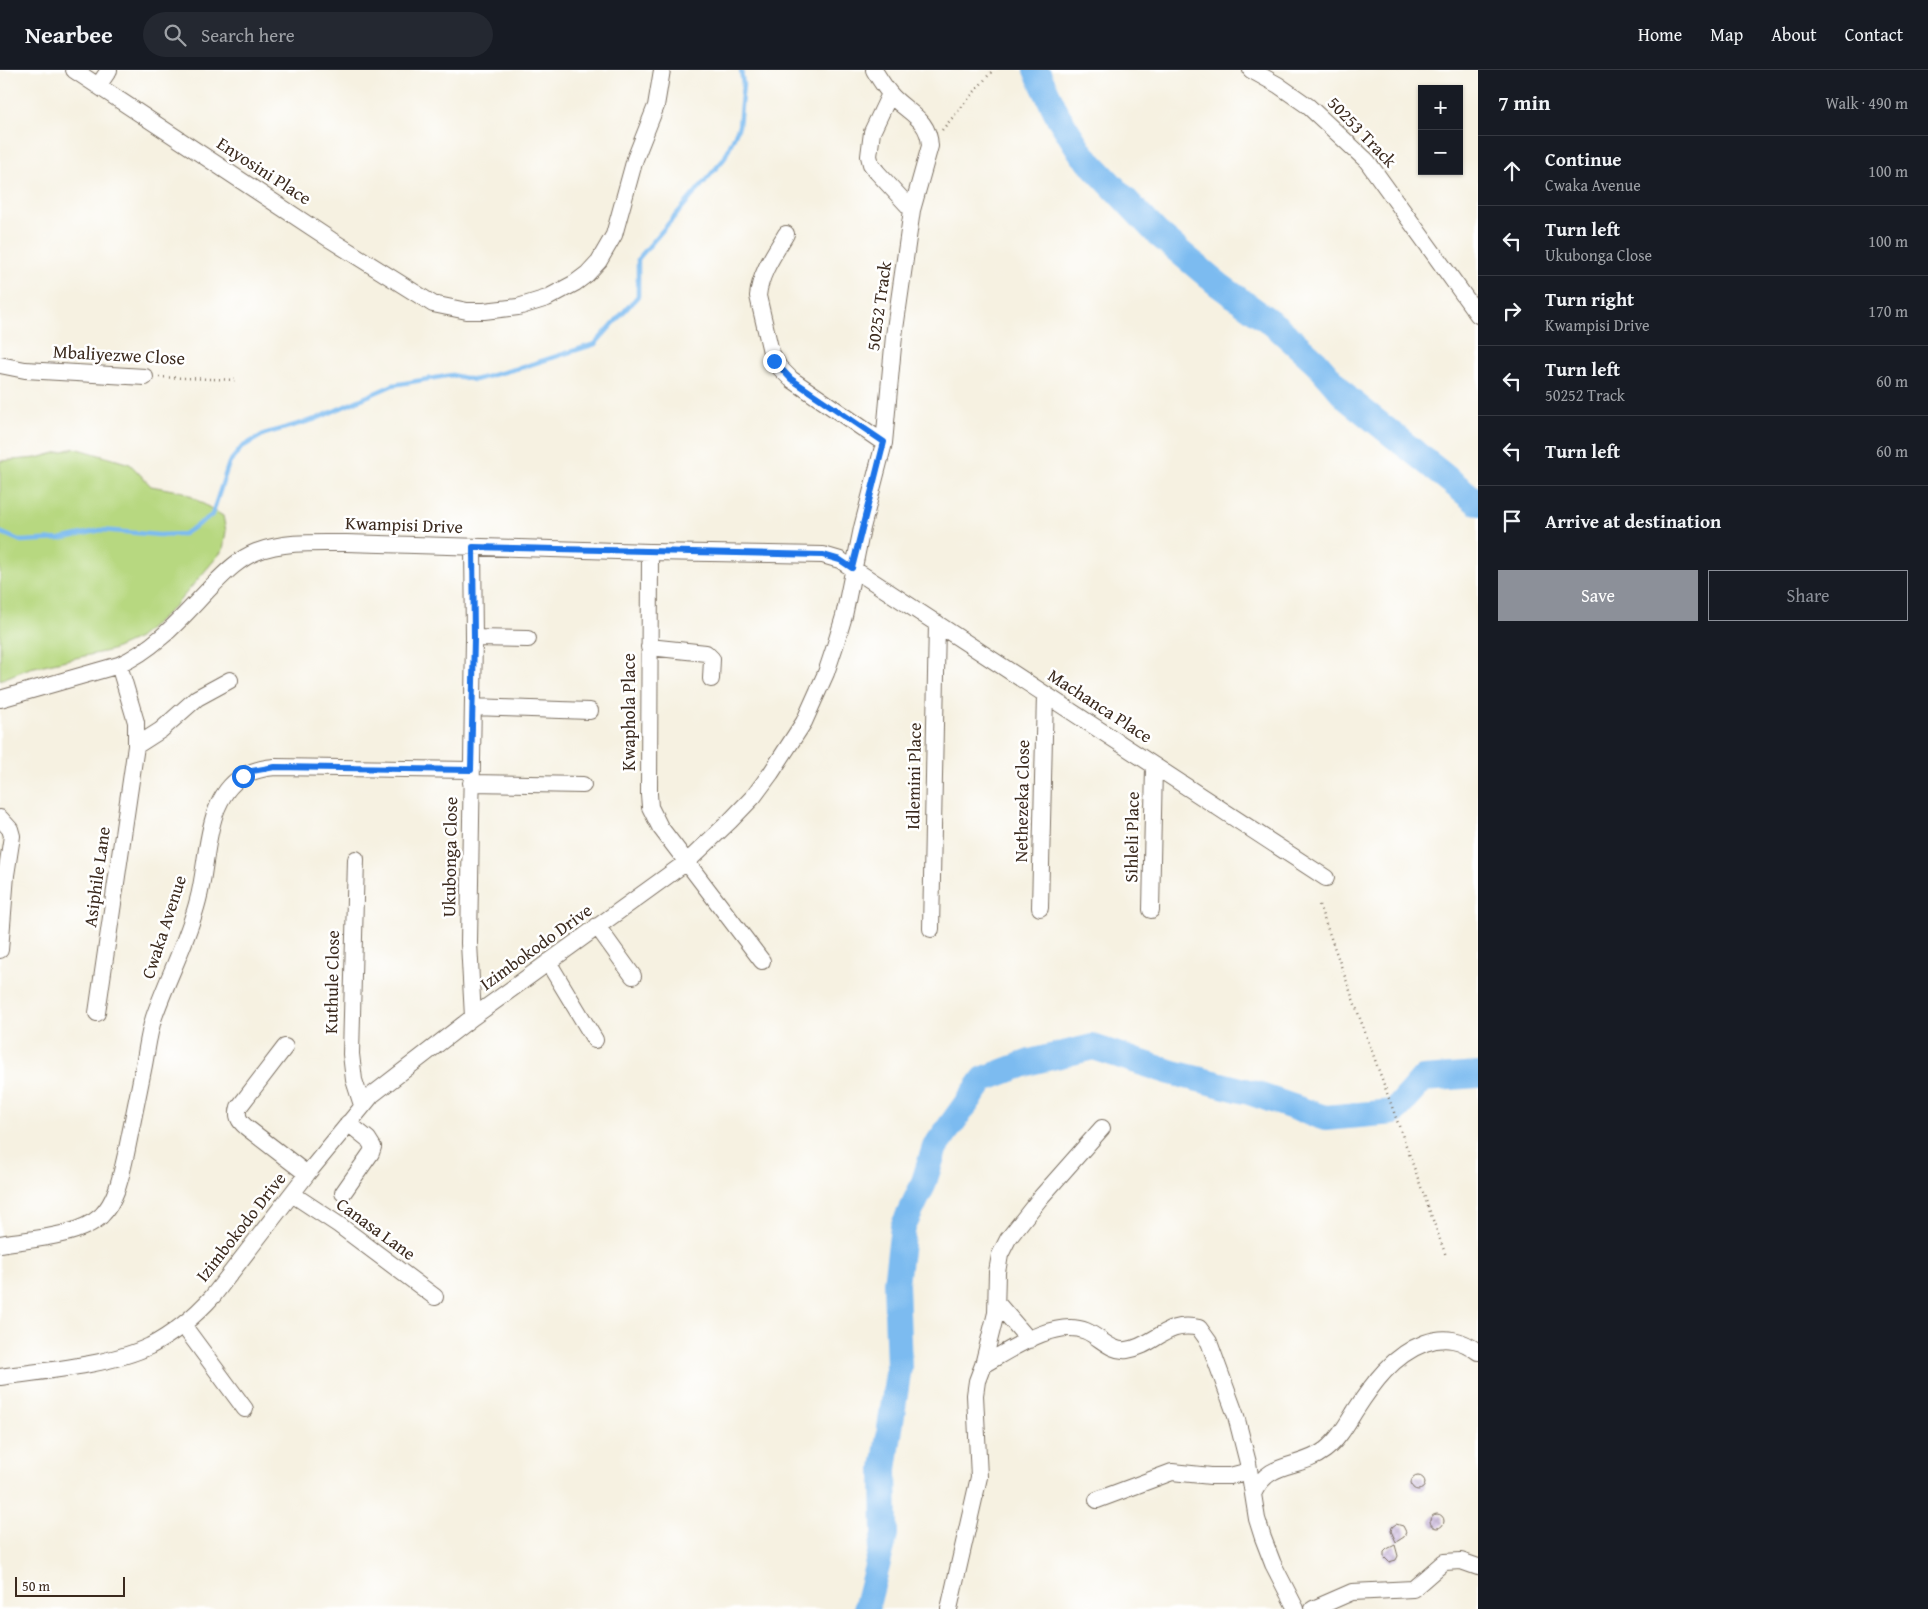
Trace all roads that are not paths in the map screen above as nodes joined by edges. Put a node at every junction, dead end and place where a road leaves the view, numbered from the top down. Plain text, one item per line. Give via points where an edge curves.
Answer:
1 (74, 70) edge
2 (109, 70) edge
3 (662, 70) edge
4 (874, 70) edge
5 (1251, 70) edge
6 (98, 86) junction
7 (890, 94) junction
8 (912, 210) junction
9 (786, 234) dead end
10 (1478, 315) edge
11 (0, 365) edge
12 (145, 377) road end
13 (884, 442) junction
14 (473, 547) junction
15 (650, 552) junction
16 (852, 568) junction
17 (937, 622) junction
18 (474, 638) junction
19 (528, 639) dead end
20 (649, 646) junction
21 (118, 665) junction
22 (711, 679) dead end
23 (230, 680) dead end
24 (1045, 694) junction
25 (0, 699) edge
26 (473, 707) junction
27 (590, 711) dead end
28 (136, 746) junction
29 (1154, 766) junction
30 (471, 776) junction
31 (583, 785) dead end
32 (0, 818) edge
33 (356, 859) dead end
34 (688, 861) junction
35 (1326, 878) dead end
36 (1040, 908) dead end
37 (1151, 910) dead end
38 (597, 926) junction
39 (931, 929) dead end
40 (0, 950) edge
41 (762, 961) dead end
42 (548, 962) junction
43 (633, 976) dead end
44 (97, 1013) dead end
45 (473, 1016) junction
46 (595, 1040) dead end
47 (284, 1046) dead end
48 (362, 1105) junction
49 (348, 1123) junction
50 (1102, 1128) dead end
51 (307, 1174) junction
52 (342, 1193) dead end
53 (292, 1194) junction
54 (0, 1244) edge
55 (435, 1297) dead end
56 (997, 1303) junction
57 (183, 1325) junction
58 (1029, 1340) junction
59 (1478, 1352) edge
60 (983, 1365) junction
61 (0, 1377) edge
62 (245, 1409) dead end
63 (1249, 1471) junction
64 (1253, 1494) junction
65 (1097, 1500) dead end
66 (1478, 1567) edge
67 (949, 1609) edge
68 (1296, 1609) edge
69 (1313, 1609) edge

1 - 6 street, Enyosini Place
2 - 6 street
3 - 6 street, Enyosini Place via 656,106 634,158 614,235 599,262 587,274 547,298 518,307 476,311 433,304
4 - 7 street
5 - 10 street, 50253 Track via 1308,106 1367,161
7 - 8 street, 50252 Track via 922,123 930,136
7 - 8 street via 872,132 869,156 877,172
8 - 13 street, 50252 Track via 894,336
9 - 13 street via 758,290 774,361 791,379
11 - 12 street, Mbaliyezwe Close via 25,370
13 - 16 street, 50252 Track
14 - 15 street, Kwampisi Drive
14 - 18 street, Ukubonga Close
14 - 21 street, Kwampisi Drive via 309,543 255,552 228,571 158,641
15 - 16 street, Kwampisi Drive via 823,555
15 - 20 street, Kwaphola Place
16 - 17 street, Machanca Place
16 - 34 street, Izimbokodo Drive via 836,646 804,722 754,796
17 - 24 street, Machanca Place
17 - 39 street, Idlemini Place
18 - 19 street
18 - 26 street, Ukubonga Close
20 - 22 street via 706,653 712,659
20 - 34 street, Kwaphola Place via 650,807 660,827
21 - 25 street, Kwampisi Drive
21 - 28 street, Asiphile Lane via 136,722
23 - 28 street via 197,698 161,730
24 - 29 street, Machanca Place
24 - 36 street, Nethezeka Close
26 - 27 street
26 - 30 street, Ukubonga Close
28 - 44 street, Asiphile Lane
29 - 35 street, Machanca Place
29 - 37 street, Sihleli Place
30 - 31 street, Cwaka Avenue
30 - 45 street, Ukubonga Close via 469,943
30 - 54 street, Cwaka Avenue via 275,767 252,771 234,782 217,807 198,900 154,1019 122,1170 113,1197 102,1215 81,1228
32 - 40 street via 12,836
33 - 48 street, Kuthule Close via 351,1054 354,1080
34 - 38 street, Izimbokodo Drive
34 - 41 street, Kwaphola Place
38 - 42 street, Izimbokodo Drive
38 - 43 street
42 - 45 street, Izimbokodo Drive
42 - 46 street
45 - 48 street, Izimbokodo Drive
47 - 51 street via 239,1107 238,1115 246,1127
48 - 49 street, Izimbokodo Drive
49 - 51 street, Izimbokodo Drive
49 - 52 street via 368,1138 372,1147
50 - 56 street via 1008,1239 1000,1254
51 - 53 street, Izimbokodo Drive
53 - 55 street, Canasa Lane
53 - 57 street, Izimbokodo Drive via 214,1296
56 - 58 street
56 - 60 street
57 - 61 street, Izimbokodo Drive via 149,1346 126,1354 91,1363
57 - 62 street
58 - 60 street
58 - 63 street via 1054,1330 1077,1328 1112,1347 1126,1350 1145,1344 1169,1329 1183,1326 1198,1328 1209,1342 1236,1416
59 - 64 street via 1460,1341 1442,1339 1418,1346 1394,1360 1325,1450 1271,1472 1258,1483
60 - 67 street via 975,1395 979,1477
63 - 64 street
63 - 65 street via 1230,1476 1172,1472
64 - 68 street via 1263,1538
66 - 69 street via 1461,1561 1444,1562 1413,1589 1352,1592

